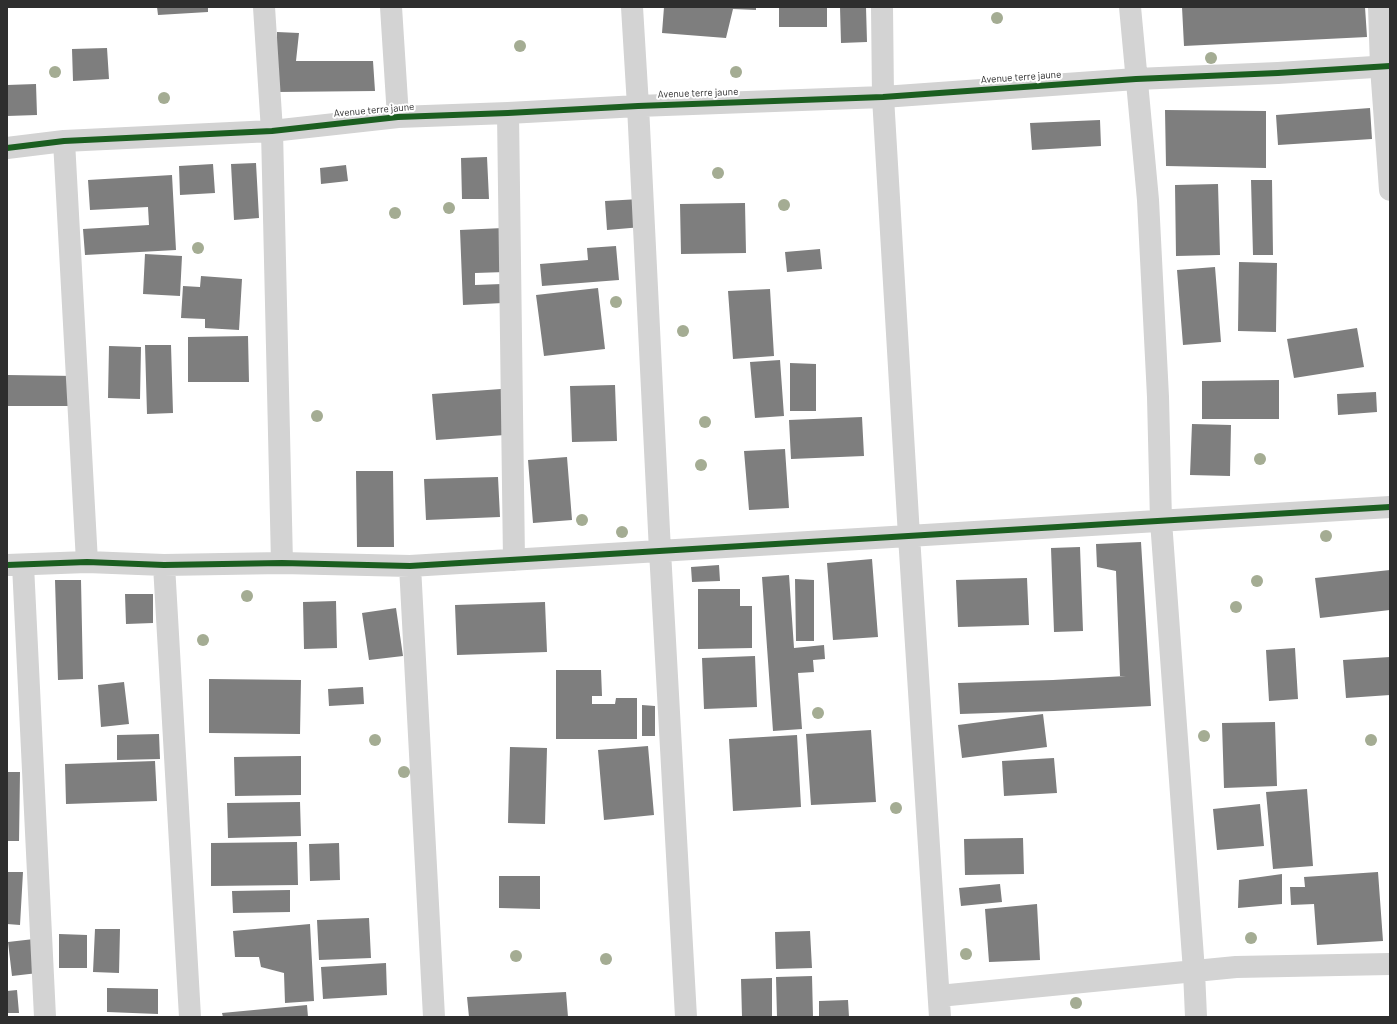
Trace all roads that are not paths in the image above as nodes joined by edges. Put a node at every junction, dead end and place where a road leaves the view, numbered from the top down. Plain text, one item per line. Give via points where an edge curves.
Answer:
1 (264, 7) edge
2 (391, 7) edge
3 (632, 7) edge
4 (882, 7) edge
5 (1130, 7) edge
6 (1379, 7) edge
7 (1386, 67) edge
8 (1136, 79) junction
9 (883, 97) junction
10 (638, 106) junction
11 (508, 113) junction
12 (398, 117) junction
13 (272, 130) junction
14 (64, 141) junction
15 (7, 148) edge
16 (1390, 190) edge
17 (1390, 507) edge
18 (1161, 521) junction
19 (909, 536) junction
20 (660, 551) junction
21 (514, 560) junction
22 (87, 562) junction
23 (282, 563) junction
24 (15, 565) edge
25 (164, 565) junction
26 (410, 566) junction
27 (1390, 964) edge
28 (1194, 971) junction
29 (939, 996) junction
30 (45, 1017) edge
31 (190, 1017) edge
32 (434, 1017) edge
33 (686, 1017) edge
34 (940, 1017) edge
35 (1196, 1017) edge

1 - 13 street
2 - 12 street
3 - 10 street
4 - 9 street
5 - 8 street
6 - 7 street
7 - 8 street, Avenue terre jaune
7 - 16 street
8 - 9 street, Avenue terre jaune
8 - 18 street via 1148,200 1158,397
9 - 10 street, Avenue terre jaune
9 - 19 street
10 - 11 street, Avenue terre jaune
10 - 20 street
11 - 12 street, Avenue terre jaune
11 - 21 street
12 - 13 street, Avenue terre jaune
13 - 14 street, Avenue terre jaune
13 - 23 street
14 - 15 street, Avenue terre jaune
14 - 22 street
17 - 18 street
18 - 19 street
18 - 28 street
19 - 20 street
19 - 29 street
20 - 21 street
20 - 33 street
21 - 26 street
22 - 24 street
22 - 25 street
23 - 25 street
23 - 26 street
24 - 30 street
25 - 31 street
26 - 32 street
27 - 28 street via 1236,967
28 - 29 street
28 - 35 street
29 - 34 street

